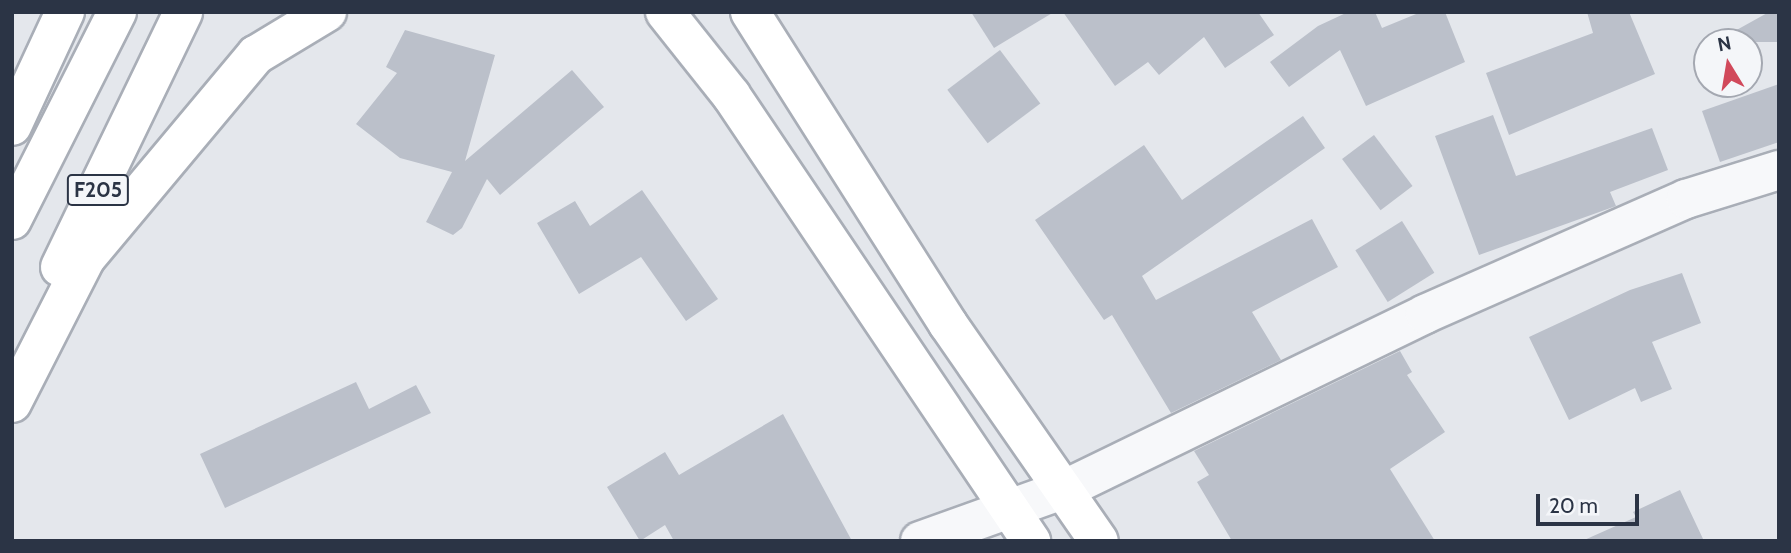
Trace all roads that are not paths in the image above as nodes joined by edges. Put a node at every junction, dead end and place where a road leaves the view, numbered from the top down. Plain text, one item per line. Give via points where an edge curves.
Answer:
1 (65, 12) edge
2 (117, 12) edge
3 (183, 12) edge
4 (327, 12) edge
5 (665, 12) edge
6 (750, 12) edge
7 (12, 126) edge
8 (1779, 170) edge
9 (12, 220) edge
10 (12, 367) edge
11 (12, 403) edge
12 (1065, 489) junction
13 (1021, 525) edge
14 (920, 541) edge
15 (1099, 541) edge

1 - 7 main road
2 - 9 main road, F205
3 - 10 main road, F205
4 - 11 main road via 256,55 86,258
5 - 13 main road via 732,95
6 - 12 main road via 948,324
8 - 12 street via 1686,199 1425,314
12 - 13 street
12 - 15 main road
13 - 14 street

